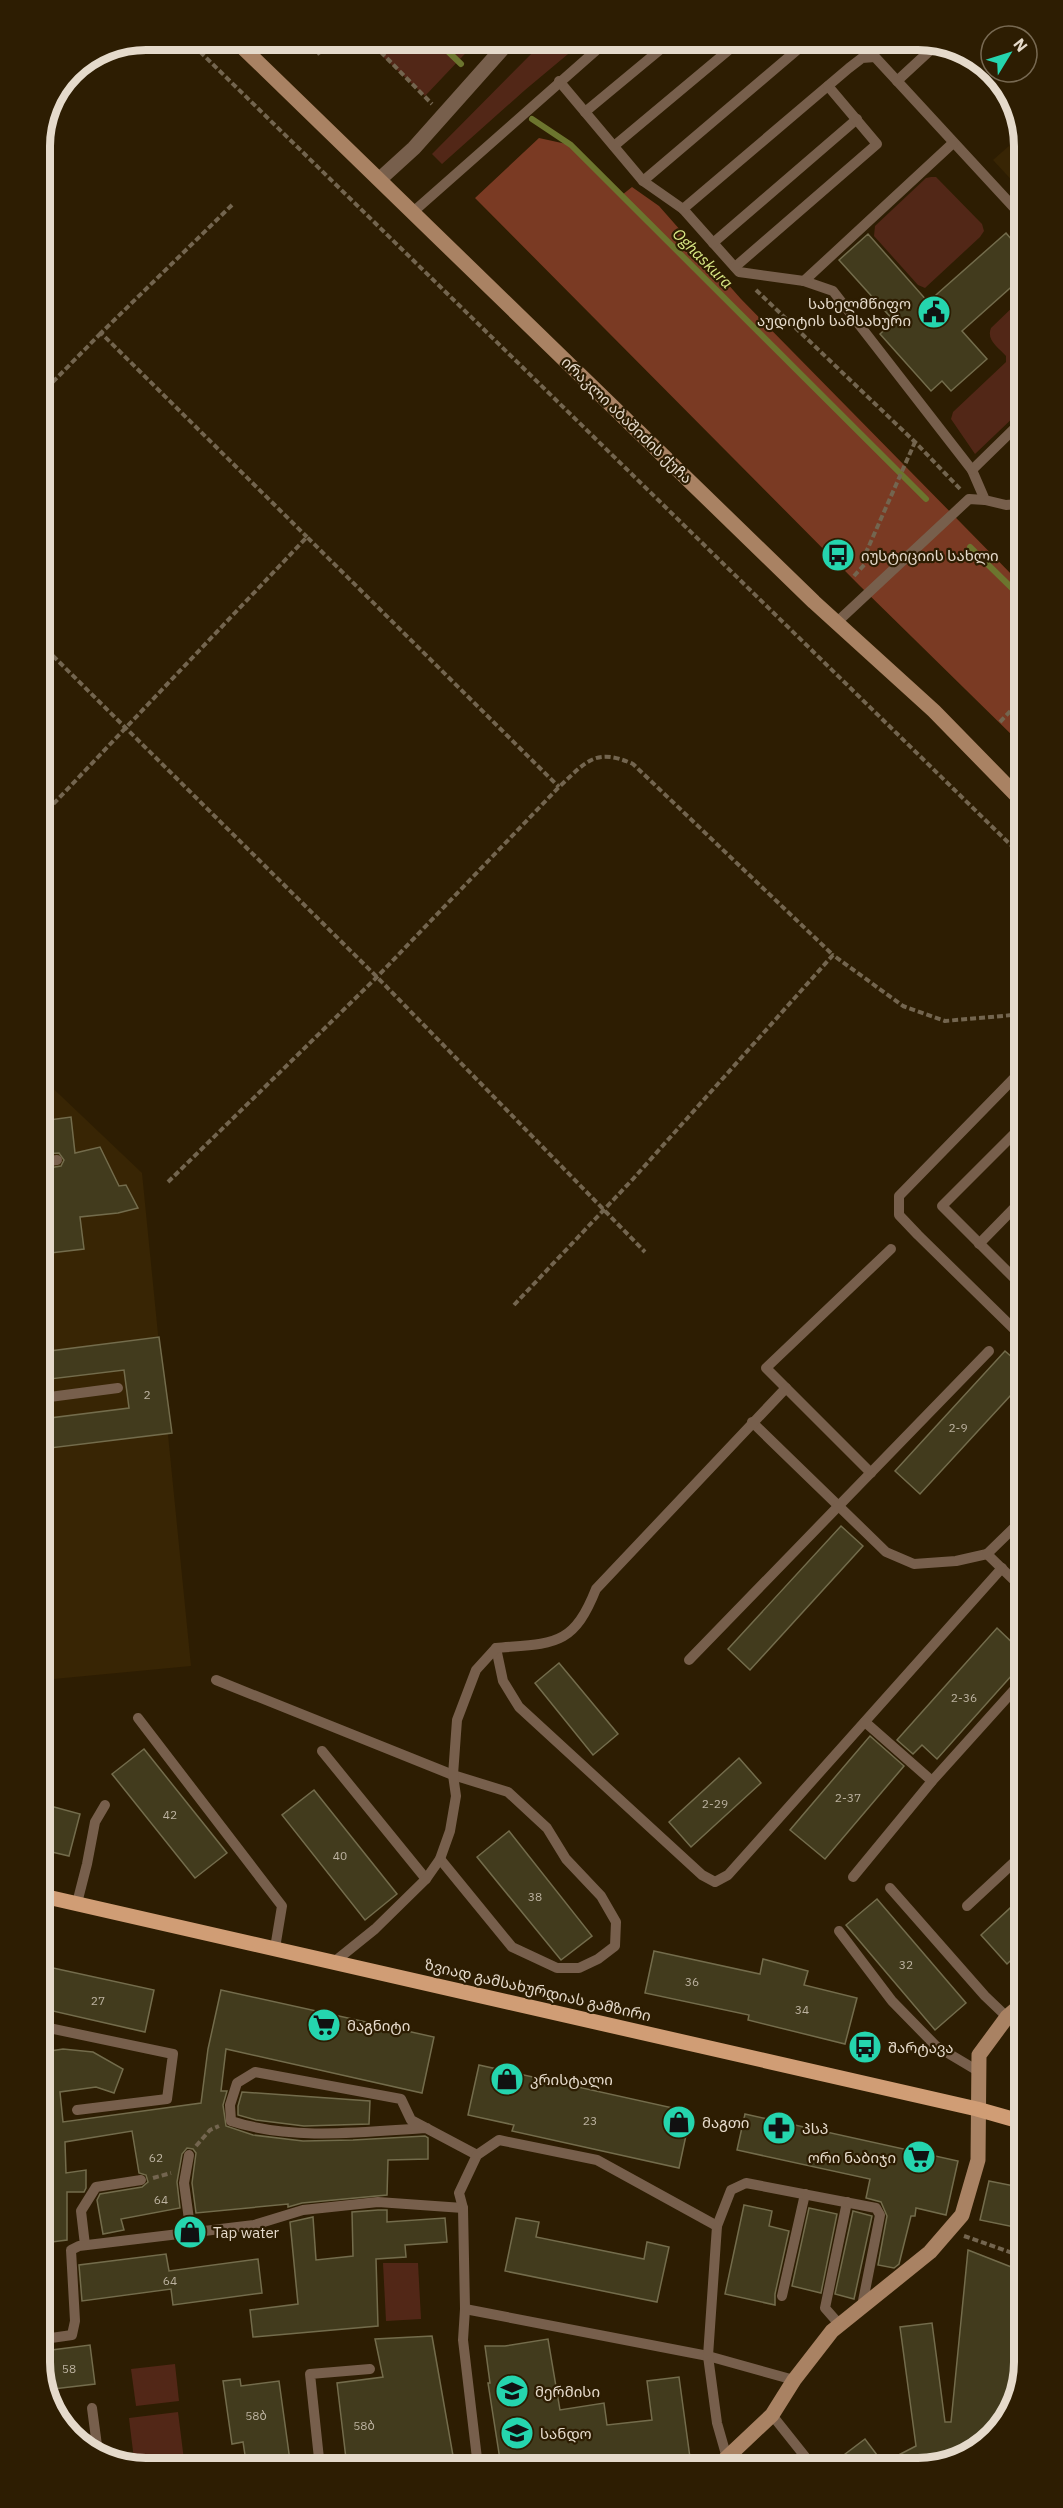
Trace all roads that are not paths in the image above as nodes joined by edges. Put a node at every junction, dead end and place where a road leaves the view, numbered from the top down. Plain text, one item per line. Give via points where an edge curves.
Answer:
1 (245, 50) edge
2 (501, 50) edge
3 (596, 50) edge
4 (660, 50) edge
5 (729, 50) edge
6 (797, 50) edge
7 (930, 51) edge
8 (559, 81) junction
9 (897, 81) junction
10 (828, 86) junction
11 (585, 112) junction
12 (857, 119) junction
13 (953, 143) junction
14 (614, 146) junction
15 (380, 179) junction
16 (643, 181) junction
17 (1014, 208) edge
18 (683, 209) junction
19 (413, 212) junction
20 (713, 243) junction
21 (737, 270) junction
22 (804, 281) junction
23 (1014, 429) edge
24 (972, 470) junction
25 (985, 500) junction
26 (1014, 504) edge
27 (836, 623) junction
28 (1014, 793) edge
29 (1014, 1078) edge
30 (1014, 1134) edge
31 (57, 1160) dead end
32 (50, 1161) edge
33 (1014, 1208) edge
34 (979, 1244) junction
35 (891, 1249) dead end
36 (1014, 1278) edge
37 (1014, 1328) edge
38 (990, 1351) dead end
39 (118, 1388) dead end
40 (786, 1388) junction
41 (50, 1397) edge
42 (752, 1422) junction
43 (871, 1473) junction
44 (838, 1506) junction
45 (1014, 1528) edge
46 (987, 1554) junction
47 (1002, 1568) junction
48 (1014, 1580) edge
49 (496, 1648) junction
50 (688, 1660) dead end
51 (216, 1680) dead end
52 (1014, 1690) edge
53 (138, 1718) dead end
54 (865, 1722) junction
55 (322, 1752) dead end
56 (453, 1775) junction
57 (932, 1780) junction
58 (105, 1805) dead end
59 (440, 1858) junction
60 (1014, 1862) edge
61 (853, 1877) dead end
62 (426, 1879) junction
63 (890, 1888) dead end
64 (50, 1897) edge
65 (77, 1903) junction
66 (967, 1905) dead end
67 (839, 1930) dead end
68 (275, 1948) junction
69 (334, 1962) junction
70 (1014, 2010) edge
71 (1007, 2017) junction
72 (50, 2028) edge
73 (978, 2071) junction
74 (977, 2109) junction
75 (77, 2110) dead end
76 (1014, 2119) edge
77 (427, 2128) junction
78 (477, 2154) junction
79 (189, 2155) road end
80 (141, 2180) road end
81 (804, 2194) junction
82 (847, 2202) junction
83 (463, 2208) junction
84 (717, 2226) junction
85 (191, 2234) junction
86 (86, 2245) junction
87 (782, 2296) dead end
88 (862, 2306) junction
89 (465, 2309) junction
90 (839, 2324) junction
91 (50, 2338) edge
92 (708, 2356) junction
93 (370, 2369) dead end
94 (794, 2380) junction
95 (92, 2408) dead end
96 (772, 2415) junction
97 (97, 2445) edge
98 (319, 2458) edge
99 (477, 2458) edge
100 (722, 2458) edge
101 (727, 2458) edge
102 (806, 2458) edge

1 - 15 main road, ირაკლი აბაშიძის ქუჩა
2 - 15 street via 414,148
3 - 8 lane
4 - 11 lane
5 - 14 lane
6 - 16 lane
7 - 9 lane
8 - 11 lane
8 - 19 lane
9 - 10 lane via 875,57 862,58
9 - 13 lane
10 - 12 lane
10 - 18 lane
11 - 14 lane
12 - 20 lane
12 - 21 lane via 877,144
13 - 17 lane
13 - 22 lane
14 - 16 lane
15 - 19 main road, ირაკლი აბაშიძის ქუჩა
16 - 18 lane
18 - 20 lane
19 - 27 main road, ირაკლი აბაშიძის ქუჩა
20 - 21 lane
21 - 22 lane
22 - 24 lane via 833,291
23 - 24 lane
24 - 25 lane
25 - 26 lane
25 - 27 lane via 969,498
27 - 28 main road, ირაკლი აბაშიძის ქუჩა via 933,711
29 - 37 lane via 899,1196 899,1215
30 - 34 lane via 942,1206
31 - 32 lane
33 - 34 lane
34 - 36 lane
35 - 40 lane via 766,1368
38 - 43 lane
39 - 41 lane
40 - 42 lane
40 - 43 lane
42 - 44 lane
42 - 49 lane via 596,1589 575,1629 563,1637 535,1644
43 - 44 lane
44 - 46 lane via 886,1552 914,1564
44 - 50 lane
45 - 46 lane
46 - 47 lane
47 - 48 lane
47 - 54 lane
49 - 54 lane via 504,1681 519,1707 702,1875 715,1882 728,1875
49 - 56 lane via 476,1670 466,1690 457,1720
51 - 56 lane
52 - 57 lane
53 - 68 lane via 282,1906
54 - 57 lane
55 - 62 lane
56 - 59 lane via 456,1796
56 - 59 lane via 508,1792 547,1828 566,1859 601,1896 616,1922 615,1946 579,1968 557,1968 512,1947
57 - 61 lane
58 - 65 lane via 94,1822
59 - 62 lane
60 - 66 lane
62 - 69 lane
63 - 71 lane
64 - 65 main road, ზვიად გამსახურდიას გამზირი
65 - 68 main road, ზვიად გამსახურდიას გამზირი
67 - 73 lane via 892,2001 921,2031 936,2046
68 - 69 main road, ზვიად გამსახურდიას გამზირი
69 - 74 main road, ზვიად გამსახურდიას გამზირი
70 - 71 main road
71 - 73 main road via 979,2055
72 - 75 lane via 173,2054 167,2099
73 - 74 main road
74 - 76 main road, ზვიად გამსახურდიას გამზირი
74 - 88 main road via 978,2160 962,2215 930,2252
77 - 77 lane via 411,2120 401,2099 255,2072 237,2083 230,2105 231,2121 255,2129 337,2133
77 - 78 lane
78 - 83 lane via 459,2193
78 - 84 lane via 499,2140 597,2160
79 - 85 lane via 184,2183
80 - 86 lane via 96,2187 81,2211
81 - 82 lane
81 - 84 lane via 746,2183 731,2190
81 - 87 lane
82 - 88 lane via 876,2208 880,2215
82 - 90 lane via 825,2308
83 - 85 lane via 378,2202 303,2210 254,2225
83 - 89 lane
84 - 92 lane
85 - 86 lane
86 - 91 lane via 71,2250 75,2321 72,2335
88 - 90 main road
89 - 92 lane
89 - 99 lane via 463,2340
90 - 94 main road
92 - 94 lane
92 - 100 lane
93 - 98 lane via 310,2374
94 - 96 main road
95 - 97 lane
96 - 101 main road
96 - 102 lane

